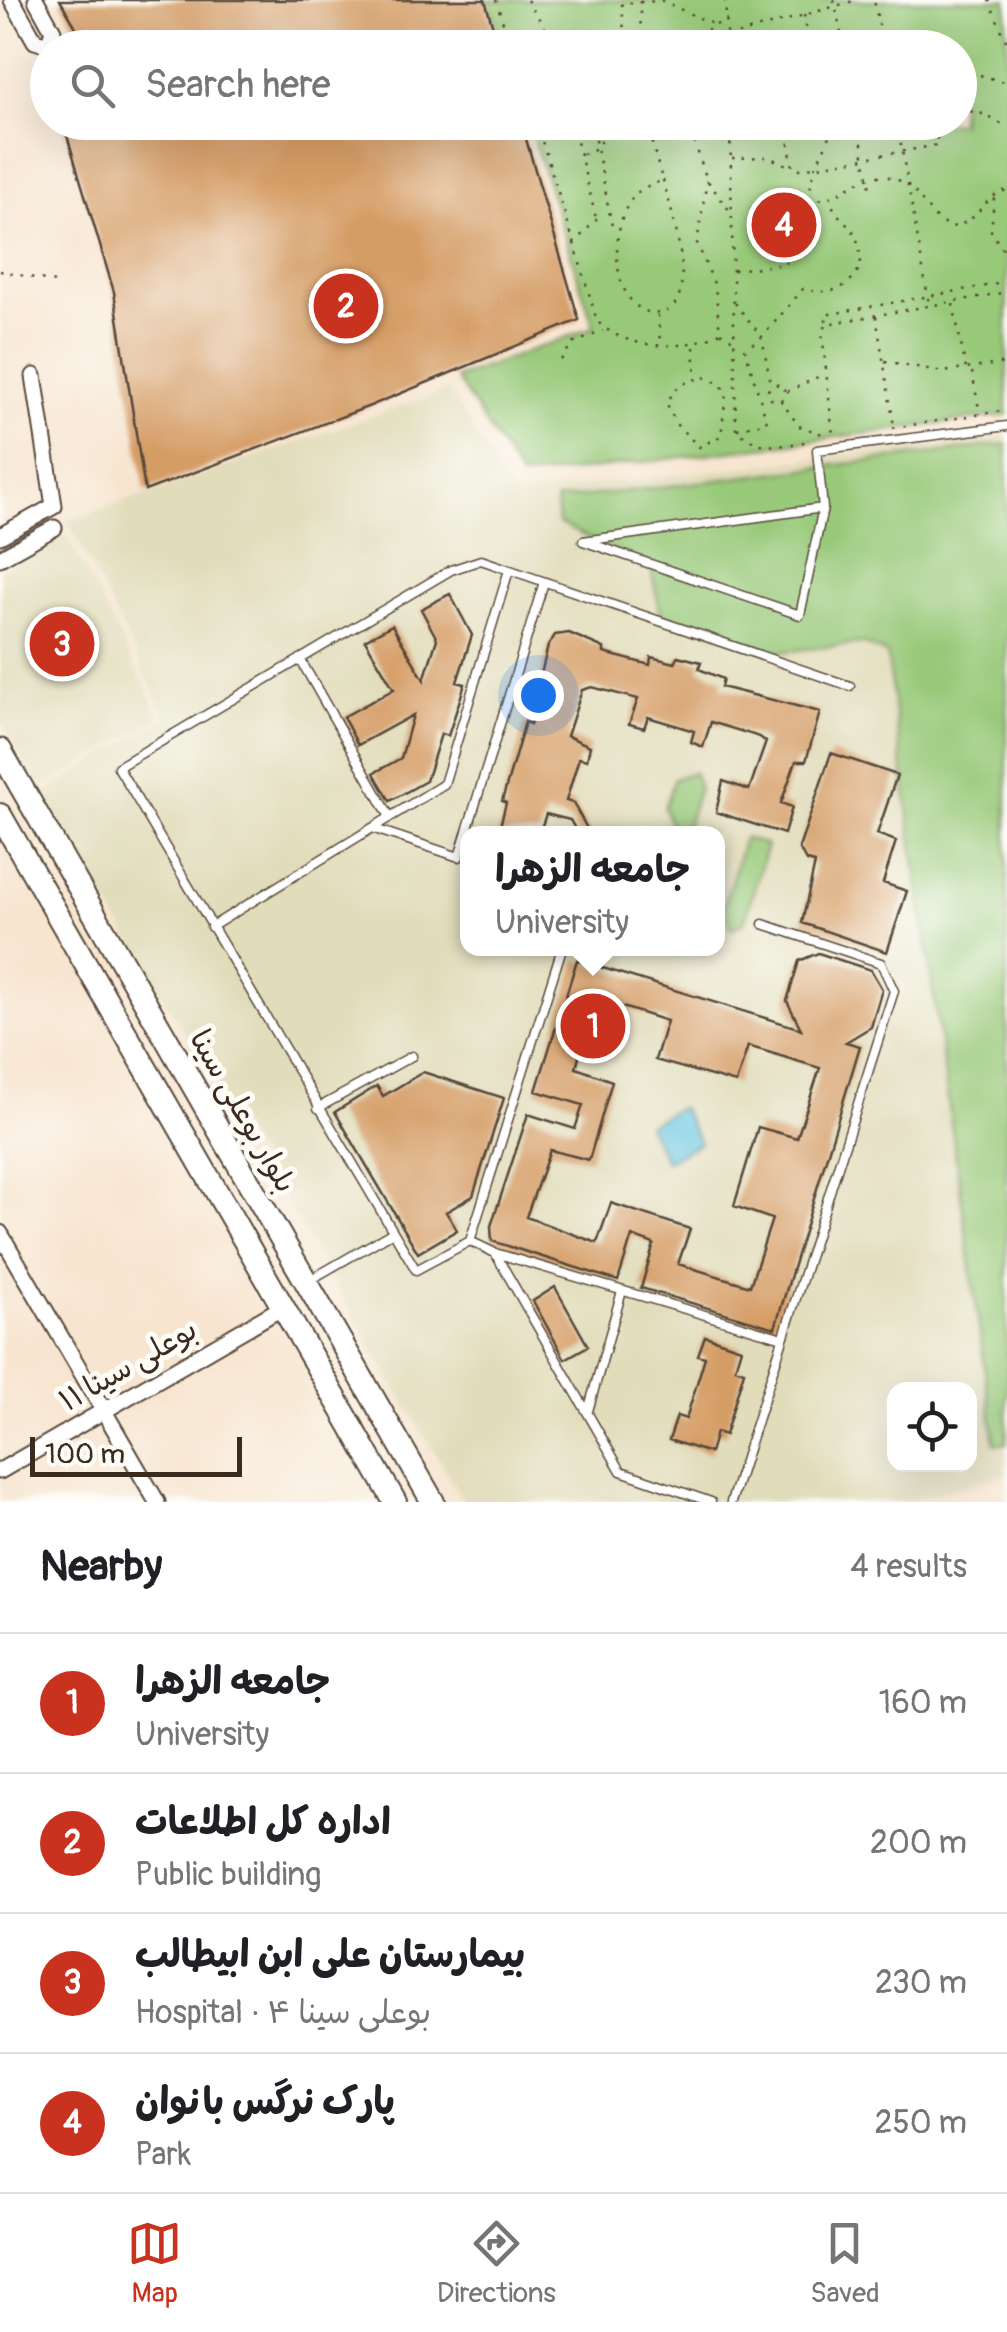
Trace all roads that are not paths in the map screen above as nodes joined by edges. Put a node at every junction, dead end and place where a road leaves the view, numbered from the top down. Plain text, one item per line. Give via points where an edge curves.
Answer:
1 (12, 0) edge
2 (36, 0) edge
3 (53, 30) edge
4 (30, 32) edge
5 (34, 376) dead end
6 (1007, 426) edge
7 (822, 508) junction
8 (54, 528) dead end
9 (0, 536) edge
10 (0, 558) edge
11 (508, 570) junction
12 (544, 582) junction
13 (300, 660) junction
14 (850, 686) dead end
15 (0, 750) edge
16 (390, 817) junction
17 (1, 820) edge
18 (469, 826) edge
19 (372, 828) junction
20 (460, 855) edge
21 (764, 924) dead end
22 (211, 927) junction
23 (559, 956) edge
24 (412, 1056) dead end
25 (318, 1108) junction
26 (0, 1232) edge
27 (393, 1232) junction
28 (470, 1240) junction
29 (495, 1253) junction
30 (306, 1282) junction
31 (622, 1290) junction
32 (283, 1307) junction
33 (783, 1338) junction
34 (104, 1410) junction
35 (588, 1412) junction
36 (0, 1470) edge
37 (157, 1502) edge
38 (395, 1502) edge
39 (434, 1502) edge
40 (711, 1502) edge
41 (730, 1502) edge

1 - 4 street
2 - 3 street
5 - 9 street via 54,506
6 - 7 lane via 817,450
7 - 7 lane via 656,531 582,542 800,615
8 - 10 street
11 - 12 lane
11 - 13 lane via 481,560 451,570
11 - 16 lane via 444,784
12 - 14 lane
12 - 18 lane
13 - 16 lane
13 - 22 lane via 118,767
15 - 30 main road, بلوار بوعلی سینا
16 - 19 lane
17 - 32 main road
19 - 20 lane
19 - 22 lane
21 - 33 lane via 880,963 894,991
22 - 25 lane
23 - 28 lane
24 - 25 lane
25 - 27 lane
26 - 34 street
27 - 28 lane via 416,1270
27 - 30 lane
28 - 29 lane
29 - 31 lane
29 - 35 lane
30 - 39 main road, بلوار بوعلی سینا
31 - 33 lane
31 - 35 lane
32 - 34 street, بوعلی سینا ۱۱
32 - 38 main road
33 - 41 lane
34 - 36 street, بوعلی سینا ۱۱
34 - 37 street
35 - 40 lane via 621,1471

